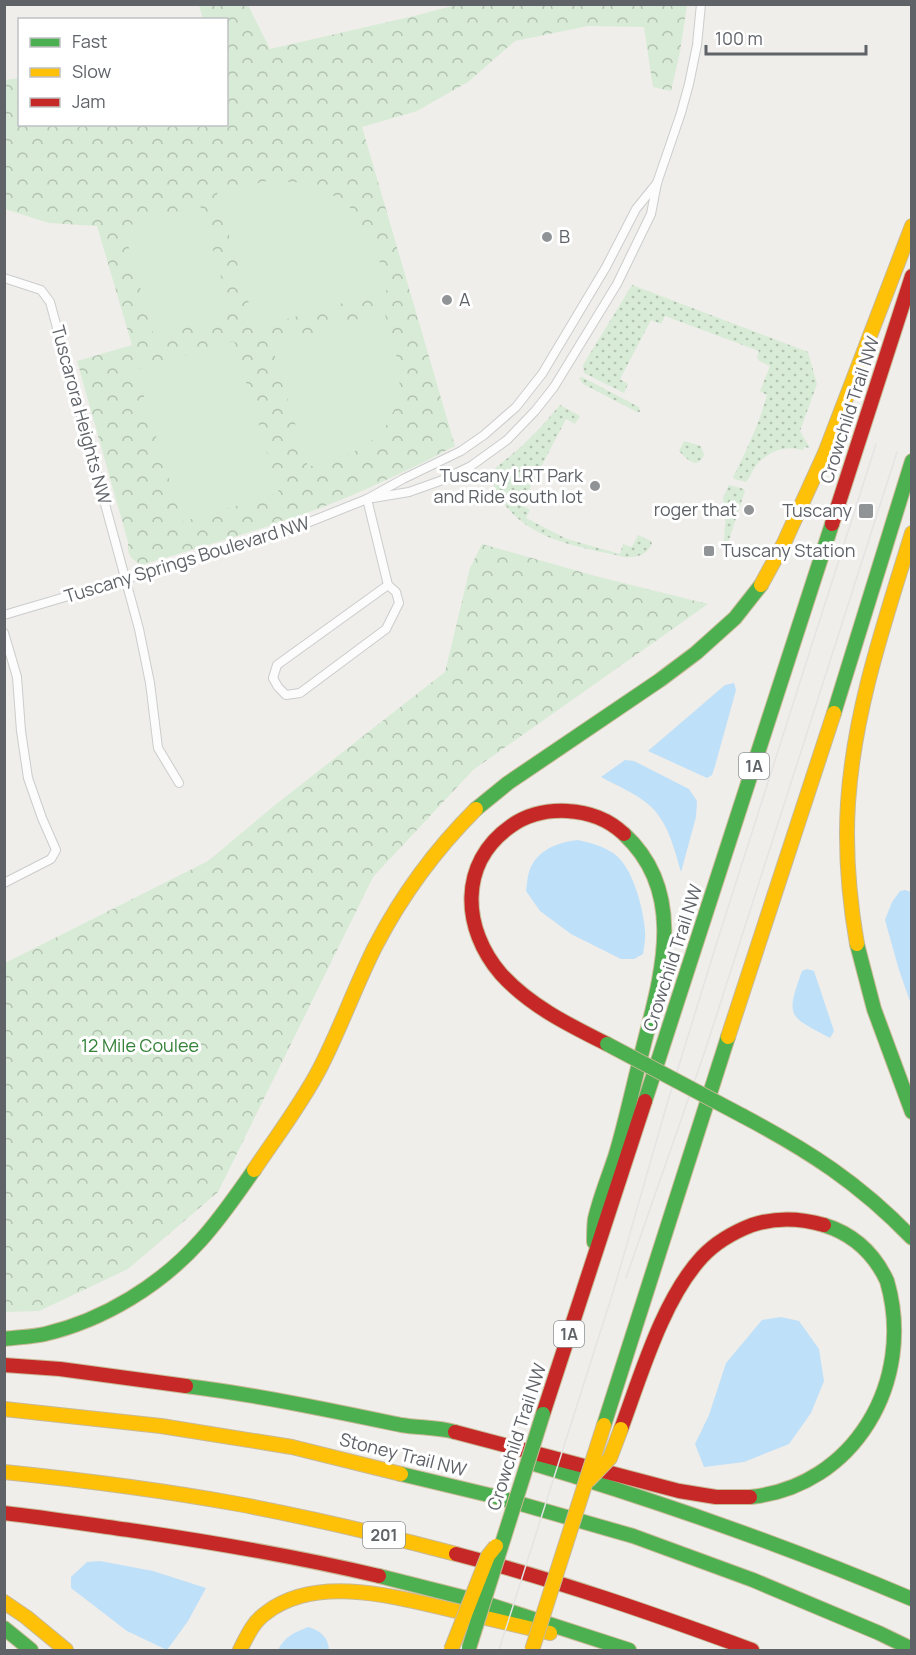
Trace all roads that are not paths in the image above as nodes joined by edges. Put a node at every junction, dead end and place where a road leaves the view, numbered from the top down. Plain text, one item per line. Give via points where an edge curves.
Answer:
1 (701, 4) edge
2 (657, 183) junction
3 (912, 226) edge
4 (912, 276) edge
5 (4, 278) edge
6 (912, 460) edge
7 (367, 500) junction
8 (912, 533) edge
9 (126, 580) junction
10 (388, 585) junction
11 (4, 615) edge
12 (4, 633) edge
13 (179, 783) dead end
14 (4, 883) edge
15 (912, 1112) edge
16 (912, 1238) edge
17 (594, 1255) junction
18 (4, 1339) edge
19 (4, 1365) edge
20 (4, 1409) edge
21 (412, 1427) junction
22 (4, 1472) edge
23 (586, 1484) junction
24 (4, 1513) edge
25 (504, 1537) junction
26 (912, 1599) edge
27 (4, 1602) edge
28 (547, 1606) junction
29 (4, 1628) edge
30 (594, 1641) junction
31 (469, 1649) edge
32 (912, 1649) edge
33 (31, 1650) edge
34 (66, 1650) edge
35 (240, 1650) edge
36 (451, 1650) edge
37 (532, 1650) edge
38 (542, 1650) edge
39 (629, 1650) edge
40 (752, 1650) edge

1 - 2 street, Tuscany Springs Boulevard NW via 689,84
2 - 7 street, Tuscany Springs Boulevard NW via 636,209 542,374 516,407 461,451
2 - 7 street, Tuscany Springs Boulevard NW via 651,214 617,284 535,411 507,440 471,466 409,492
3 - 18 highway via 836,428 793,524 751,600 685,661 489,796 451,835 408,891 377,944 319,1069 282,1131 228,1208 192,1250 164,1276 123,1303 81,1323 48,1334
4 - 17 highway, Crowchild Trail NW / 1A
5 - 9 street, Tuscarora Heights NW via 41,290 50,302
6 - 23 highway, bridge via 820,759
7 - 9 street, Tuscany Springs Boulevard NW via 282,533
7 - 10 street
8 - 15 highway via 861,714 847,825 848,873 864,973
9 - 11 street, Tuscany Springs Boulevard NW
9 - 13 street, Tuscarora Heights NW via 150,683 158,748
10 - 10 street via 277,665 273,678 278,687 286,695 300,693 386,628 399,603 396,592
12 - 14 street via 17,677 28,777 56,850 51,859
16 - 17 highway, bridge via 844,1175 790,1140 743,1116 607,1044 544,1011 496,968 474,921 474,875 491,844 517,822 545,811 585,813 615,825 636,843 653,872 665,924 662,974 617,1151 595,1220
17 - 25 highway, Crowchild Trail NW / 1A, bridge
19 - 21 highway via 211,1389
20 - 32 highway, Stoney Trail NW via 161,1426 292,1447 493,1496 633,1536 731,1572
21 - 23 highway, bridge via 441,1428 686,1493 750,1498 800,1485 846,1457 863,1439 887,1405 895,1383 901,1337 899,1318 889,1287 871,1254 818,1222 770,1220 728,1236 702,1257 673,1302 610,1458
21 - 26 highway via 729,1527
22 - 40 highway, 201 via 167,1492 394,1537 621,1602
23 - 28 highway, bridge
24 - 30 highway via 193,1539 386,1577 503,1608
25 - 31 highway, Crowchild Trail NW / 1A, bridge
25 - 36 highway, bridge via 488,1556
27 - 34 highway
28 - 37 highway, bridge
28 - 38 highway, bridge
29 - 33 highway
30 - 35 highway via 388,1595 335,1591 280,1602 257,1620
30 - 39 highway

